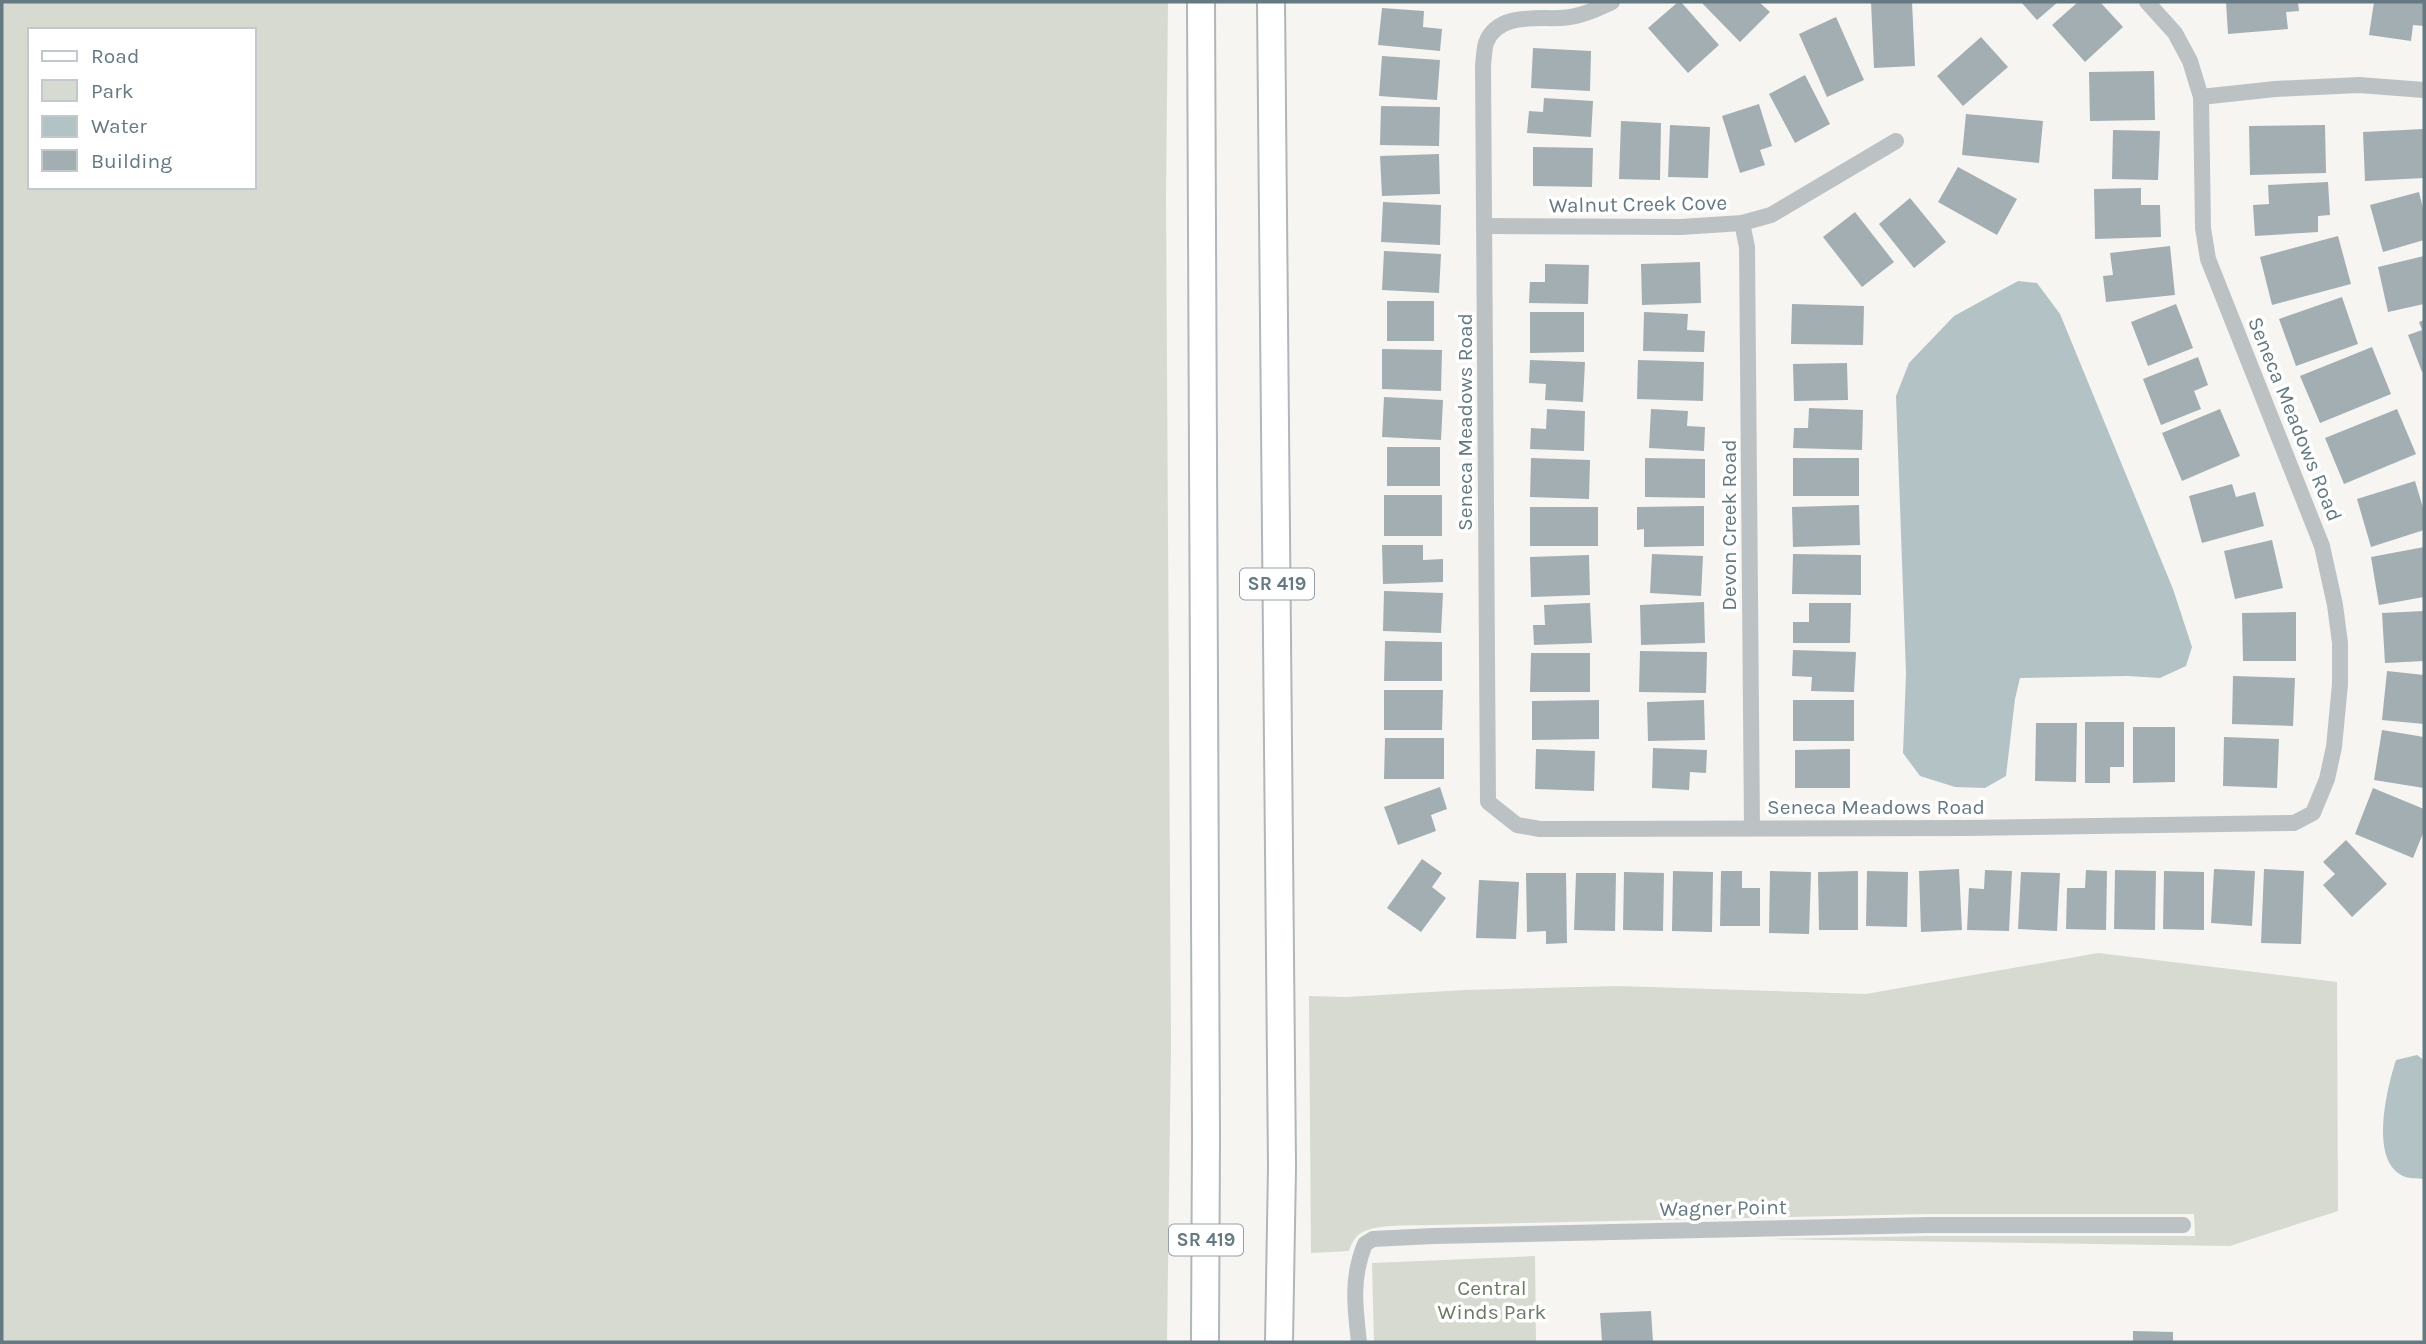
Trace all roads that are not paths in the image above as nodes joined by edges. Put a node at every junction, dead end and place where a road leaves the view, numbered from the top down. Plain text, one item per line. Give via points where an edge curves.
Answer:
1 (1201, 2) edge
2 (1271, 2) edge
3 (1612, 2) edge
4 (2147, 2) edge
5 (2424, 90) edge
6 (2201, 97) junction
7 (1896, 141) dead end
8 (1742, 223) junction
9 (1485, 226) junction
10 (1752, 827) junction
11 (2183, 1225) dead end
12 (1205, 1342) edge
13 (1279, 1342) edge
14 (1359, 1342) edge

1 - 12 main road, SR 419
2 - 13 main road, SR 419 via 1282,1167
3 - 9 street, Seneca Meadows Road via 1588,14 1509,22 1486,43
4 - 6 street, Seneca Meadows Road via 2175,33
5 - 6 street via 2358,85
6 - 10 street, Seneca Meadows Road via 2203,228 2208,259 2322,546 2335,605 2340,684 2334,747 2314,813 2294,823
7 - 8 street, Walnut Creek Cove via 1771,215
8 - 9 street, Walnut Creek Cove
8 - 10 street, Devon Creek Road via 1747,247
9 - 10 street, Seneca Meadows Road via 1488,803 1517,825 1540,829
11 - 14 street, Wagner Point via 1930,1224 1373,1240 1365,1244 1355,1274

